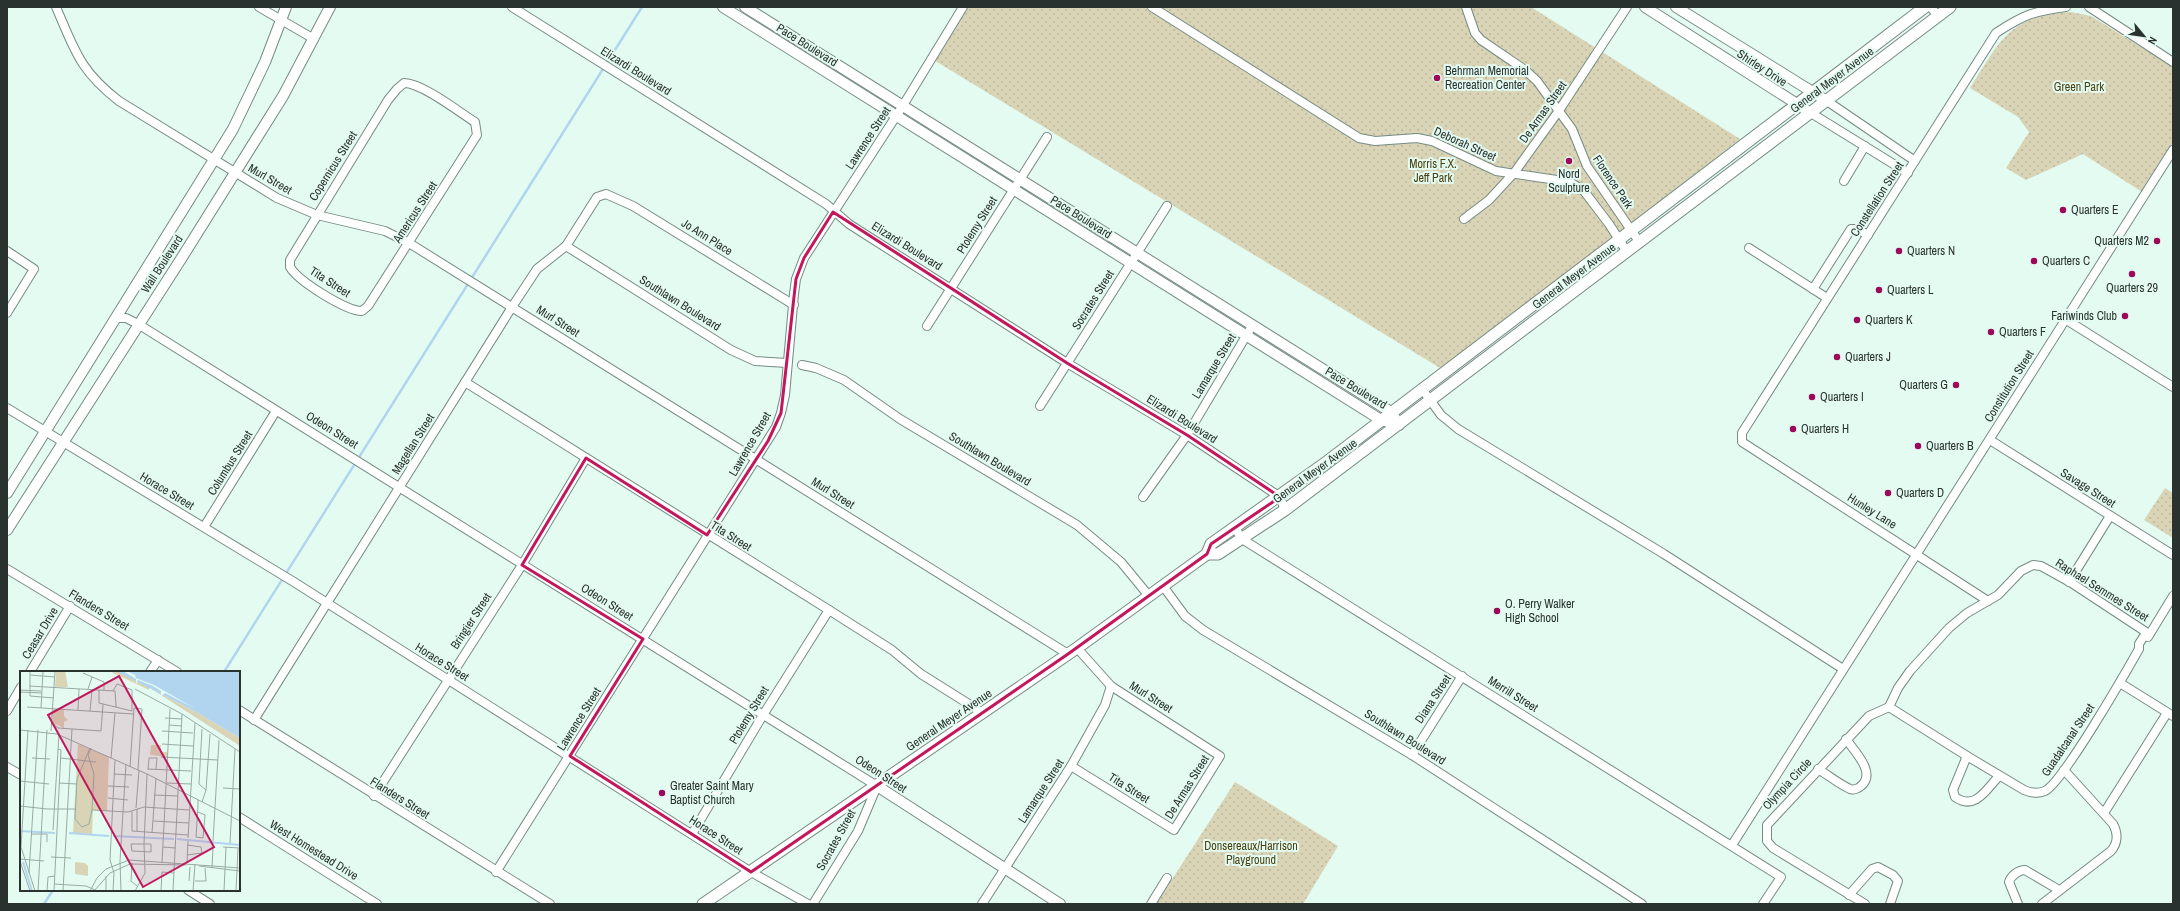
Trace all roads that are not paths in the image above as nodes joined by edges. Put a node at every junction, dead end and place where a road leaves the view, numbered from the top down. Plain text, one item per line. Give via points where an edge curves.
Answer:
1 (56, 7) edge
2 (259, 7) edge
3 (286, 7) edge
4 (330, 7) edge
5 (512, 7) edge
6 (723, 7) edge
7 (745, 7) edge
8 (963, 7) edge
9 (1152, 7) edge
10 (1466, 7) edge
11 (1627, 7) edge
12 (1645, 7) edge
13 (1676, 7) edge
14 (1925, 7) edge
15 (1930, 7) edge
16 (1950, 7) edge
17 (2066, 7) edge
18 (2089, 7) edge
19 (1939, 16) junction
20 (281, 20) junction
21 (793, 37) junction
22 (314, 39) junction
23 (786, 47) junction
24 (2173, 62) edge
25 (404, 83) joint
26 (1813, 93) junction
27 (1827, 101) junction
28 (1797, 105) junction
29 (902, 107) junction
30 (1558, 112) junction
31 (1811, 113) junction
32 (896, 116) junction
33 (1047, 137) dead end
34 (1864, 146) junction
35 (2173, 150) edge
36 (215, 159) junction
37 (1915, 161) junction
38 (235, 173) junction
39 (1514, 173) junction
40 (1908, 173) junction
41 (1019, 180) junction
42 (1844, 181) dead end
43 (1013, 190) junction
44 (606, 194) joint
45 (1167, 206) dead end
46 (833, 212) junction
47 (317, 214) junction
48 (1464, 219) dead end
49 (1631, 230) junction
50 (1868, 235) junction
51 (1619, 240) junction
52 (409, 243) junction
53 (1640, 243) junction
54 (566, 246) junction
55 (1749, 248) dead end
56 (7, 251) edge
57 (1627, 252) junction
58 (1136, 254) junction
59 (1130, 264) junction
60 (289, 266) joint
61 (952, 289) junction
62 (1813, 289) junction
63 (1827, 298) junction
64 (794, 305) junction
65 (512, 307) junction
66 (362, 311) joint
67 (7, 313) edge
68 (115, 318) junction
69 (2065, 319) junction
70 (138, 324) junction
71 (928, 326) dead end
72 (1252, 326) junction
73 (1246, 336) junction
74 (787, 363) junction
75 (1067, 363) junction
76 (802, 364) dead end
77 (465, 382) junction
78 (2173, 387) edge
79 (1422, 389) junction
80 (1430, 402) junction
81 (1040, 406) dead end
82 (7, 408) edge
83 (276, 411) junction
84 (1391, 412) junction
85 (1381, 420) junction
86 (1399, 425) junction
87 (45, 431) junction
88 (1187, 435) junction
89 (1990, 440) junction
90 (63, 442) junction
91 (1742, 442) joint
92 (586, 458) junction
93 (756, 459) junction
94 (400, 488) junction
95 (7, 493) edge
96 (1143, 497) dead end
97 (1280, 497) junction
98 (1285, 510) junction
99 (2110, 516) junction
100 (204, 527) junction
101 (1235, 528) junction
102 (7, 530) edge
103 (707, 535) junction
104 (1242, 539) junction
105 (1917, 553) junction
106 (1207, 554) junction
107 (2173, 555) edge
108 (522, 565) junction
109 (7, 569) edge
110 (2069, 582) junction
111 (1163, 586) junction
112 (1149, 596) junction
113 (2173, 596) edge
114 (1988, 601) junction
115 (327, 603) junction
116 (70, 606) junction
117 (829, 610) junction
118 (2148, 635) junction
119 (642, 639) junction
120 (1073, 651) junction
121 (158, 660) junction
122 (1843, 669) junction
123 (31, 671) edge
124 (151, 671) edge
125 (176, 671) edge
126 (1462, 676) junction
127 (447, 680) junction
128 (2120, 683) junction
129 (1111, 686) junction
130 (20, 689) edge
131 (1889, 707) junction
132 (7, 711) edge
133 (240, 711) edge
134 (983, 713) junction
135 (763, 715) junction
136 (2170, 715) edge
137 (254, 720) junction
138 (1846, 739) junction
139 (1412, 754) junction
140 (570, 756) junction
141 (1220, 756) joint
142 (1967, 756) junction
143 (1071, 766) junction
144 (7, 767) edge
145 (1818, 769) junction
146 (2064, 770) junction
147 (20, 774) edge
148 (1999, 776) junction
149 (876, 786) junction
150 (374, 796) junction
151 (2104, 813) junction
152 (240, 818) edge
153 (1174, 830) joint
154 (692, 834) junction
155 (1732, 845) junction
156 (1004, 870) junction
157 (496, 872) junction
158 (751, 872) junction
159 (1168, 878) dead end
160 (2059, 890) junction
161 (190, 891) edge
162 (1849, 895) junction
163 (210, 904) edge
164 (377, 904) edge
165 (550, 904) edge
166 (703, 904) edge
167 (808, 904) edge
168 (813, 904) edge
169 (982, 904) edge
170 (1060, 904) edge
171 (1151, 904) edge
172 (1642, 904) edge
173 (1763, 904) edge
174 (1865, 904) edge
175 (1890, 904) edge
176 (2018, 904) edge
177 (2042, 904) edge

1 - 36 street, Murl Street via 80,63 100,87
2 - 20 street
3 - 20 street, Wall Boulevard
4 - 22 street, Wall Boulevard
5 - 46 street, Elizardi Boulevard via 826,204
6 - 23 street, Pace Boulevard
7 - 21 street, Pace Boulevard
8 - 29 street, Lawrence Street
9 - 39 street, Deborah Street via 1359,138 1374,141 1417,138 1432,141 1482,166
10 - 30 street, Florence Park via 1475,33 1481,40 1529,74
11 - 30 street, De Armas Street
12 - 28 street, Shirley Drive
13 - 26 street, Shirley Drive
14 - 26 main road, General Meyer Avenue
15 - 19 street
16 - 19 main road, General Meyer Avenue
17 - 37 street, Constellation Street via 2037,11 1996,33
18 - 24 street
19 - 27 main road, General Meyer Avenue
20 - 22 street
20 - 36 street, Wall Boulevard via 265,62 233,129
21 - 23 street
21 - 29 street, Pace Boulevard
22 - 38 street, Wall Boulevard via 283,96
23 - 32 street, Pace Boulevard
25 - 47 street, Copernicus Street via 388,100
25 - 52 street, Americus Street via 438,97 475,122 478,132
26 - 27 street, Shirley Drive
26 - 28 main road, General Meyer Avenue
27 - 31 main road, General Meyer Avenue
27 - 37 street, Shirley Drive
28 - 31 street, Shirley Drive
28 - 49 main road, General Meyer Avenue
29 - 32 street, Lawrence Street
29 - 41 street, Pace Boulevard
30 - 39 street, De Armas Street
30 - 49 street, Florence Park via 1572,129 1587,166
31 - 34 street, Shirley Drive
31 - 53 main road, General Meyer Avenue
32 - 43 street, Pace Boulevard
32 - 46 street, Lawrence Street
33 - 41 street, Ptolemy Street
34 - 40 street, Shirley Drive
34 - 42 street
35 - 69 street, Constitution Street
36 - 38 street, Murl Street
36 - 68 street, Wall Boulevard
37 - 40 street, Constellation Street
38 - 47 street, Murl Street via 298,209
38 - 70 street, Wall Boulevard
39 - 48 street, De Armas Street via 1489,200
39 - 51 street, Deborah Street via 1570,182 1584,191
40 - 50 street, Constellation Street
41 - 43 street, Ptolemy Street
41 - 58 street, Pace Boulevard
43 - 59 street, Pace Boulevard
43 - 61 street, Ptolemy Street
44 - 54 street, Magellan Street via 597,197
44 - 64 street, Jo Ann Place via 642,212
45 - 58 street, Socrates Street
46 - 61 street, Elizardi Boulevard
46 - 64 street, Lawrence Street via 804,258 796,279
47 - 52 street, Murl Street via 385,231
47 - 60 street, Copernicus Street via 292,253
49 - 51 main road, General Meyer Avenue
49 - 53 street, Florence Park
50 - 62 street via 1851,228
50 - 63 street, Constellation Street
51 - 57 street, Deborah Street
51 - 79 main road, General Meyer Avenue
52 - 65 street, Murl Street
52 - 66 street, Americus Street via 368,306
53 - 57 main road, General Meyer Avenue
54 - 65 street, Magellan Street via 538,269
54 - 74 street, Southlawn Boulevard via 731,350 755,361
55 - 62 street
56 - 67 street via 34,269
57 - 80 main road, General Meyer Avenue
58 - 59 street, Socrates Street
58 - 72 street, Pace Boulevard
59 - 73 street, Pace Boulevard
59 - 75 street, Socrates Street
60 - 66 street, Tita Street via 300,278 338,302 352,310
61 - 71 street, Ptolemy Street
61 - 75 street, Elizardi Boulevard
62 - 63 street
63 - 91 street, Constellation Street via 1742,433
64 - 74 street, Lawrence Street
65 - 77 street, Magellan Street
65 - 93 street, Murl Street
68 - 70 street, Odeon Street via 126,318
68 - 87 street, Wall Boulevard
69 - 78 street
69 - 89 street, Constitution Street
70 - 83 street, Odeon Street
70 - 90 street, Wall Boulevard
72 - 73 street, Lamarque Street
72 - 84 street, Pace Boulevard
73 - 85 street, Pace Boulevard
73 - 88 street, Lamarque Street
74 - 93 street, Lawrence Street via 781,413 771,436
75 - 81 street, Socrates Street
75 - 88 street, Elizardi Boulevard
76 - 112 street, Southlawn Boulevard via 844,380 900,419 1077,525 1125,565
77 - 92 street, Tita Street
77 - 94 street, Magellan Street
79 - 80 street
79 - 84 main road, General Meyer Avenue
80 - 86 main road, General Meyer Avenue
80 - 122 street via 1450,424 1664,554
82 - 87 street, Horace Street
83 - 94 street, Odeon Street
83 - 100 street, Columbus Street
84 - 85 main road, General Meyer Avenue
84 - 86 street, Pace Boulevard
85 - 86 street, Pace Boulevard
85 - 97 main road, General Meyer Avenue
86 - 98 main road, General Meyer Avenue
87 - 90 street, Horace Street
87 - 95 street, Wall Boulevard
88 - 96 street, Lamarque Street
88 - 97 street, Elizardi Boulevard
89 - 99 street, Savage Street
89 - 105 street, Constitution Street
90 - 100 street, Horace Street
90 - 102 street, Wall Boulevard
91 - 105 street, Hunley Lane
92 - 103 street, Tita Street
92 - 108 street, Bringier Street
93 - 103 street, Lawrence Street
93 - 120 street, Murl Street
94 - 108 street, Odeon Street
94 - 115 street, Magellan Street
97 - 98 street
97 - 101 main road, General Meyer Avenue
98 - 104 main road, General Meyer Avenue
99 - 107 street, Savage Street
99 - 110 street
100 - 115 street, Horace Street
101 - 104 street, Merrill Street
101 - 106 main road, General Meyer Avenue via 1211,544
103 - 117 street, Tita Street
103 - 119 street, Lawrence Street
104 - 106 main road, General Meyer Avenue via 1218,554
104 - 126 street, Merrill Street
105 - 114 street, Hunley Lane
105 - 122 street, Constitution Street
106 - 111 main road, General Meyer Avenue
108 - 119 street, Odeon Street
108 - 127 street, Bringier Street
109 - 116 street, Flanders Street
110 - 114 street, Raphael Semmes Street via 2041,566 2033,565 2021,571 1998,595
110 - 118 street, Raphael Semmes Street
111 - 112 main road, General Meyer Avenue
111 - 139 street, Southlawn Boulevard via 1185,616 1197,626
112 - 120 main road, General Meyer Avenue
113 - 118 street, Guadalcanal Street
114 - 131 street, Raphael Semmes Street via 1967,614 1939,640 1906,677
115 - 127 street, Horace Street
115 - 137 street, Magellan Street
116 - 121 street, Flanders Street
116 - 123 street, Ceasar Drive
117 - 134 street, Tita Street via 892,650 921,674
117 - 135 street, Ptolemy Street
118 - 128 street, Guadalcanal Street via 2149,639 2144,647 2139,649
119 - 135 street, Odeon Street
119 - 140 street, Lawrence Street
120 - 129 street, Murl Street
120 - 134 main road, General Meyer Avenue
121 - 124 street
121 - 125 street, Flanders Street
122 - 155 street, Constitution Street
126 - 139 street, Diana Street
126 - 155 street, Merrill Street
127 - 140 street, Horace Street
127 - 150 street, Bringier Street
128 - 136 street
128 - 146 street, Guadalcanal Street
129 - 141 street, Murl Street
129 - 143 street, Lamarque Street via 1105,705
130 - 132 street
131 - 138 street, Olympia Circle via 1869,716
131 - 142 street, Guadalcanal Street
133 - 137 street, Flanders Street
134 - 149 main road, General Meyer Avenue
135 - 149 street, Odeon Street
135 - 154 street, Ptolemy Street
136 - 151 street
137 - 150 street, Flanders Street
138 - 145 street, Olympia Circle
138 - 145 street via 1868,773 1860,788 1850,789
139 - 172 street, Southlawn Boulevard
140 - 154 street, Horace Street
140 - 157 street, Lawrence Street
141 - 153 street, De Armas Street
142 - 148 street, Guadalcanal Street
142 - 148 street via 1953,790 1958,800 1970,803
143 - 153 street, Tita Street
143 - 156 street, Lamarque Street
144 - 147 street
145 - 162 street, Olympia Circle via 1769,821 1766,830 1767,841 1773,848
146 - 148 street, Guadalcanal Street via 2050,787 2037,793 2024,790
146 - 151 street
149 - 156 street, Odeon Street
149 - 158 main road, General Meyer Avenue
149 - 168 street, Socrates Street via 858,831
150 - 157 street, Flanders Street
151 - 160 street via 2116,832 2113,849
152 - 164 street, West Homestead Drive
154 - 158 street, Horace Street
155 - 173 street, Merrill Street via 1781,877
156 - 169 street, Lamarque Street
156 - 170 street, Odeon Street
157 - 165 street, Flanders Street
158 - 166 main road, General Meyer Avenue
158 - 167 street, Horace Street
159 - 171 street
160 - 176 street via 2021,870 2011,877 2009,882
160 - 177 street
161 - 163 street
162 - 174 street, Olympia Circle
162 - 175 street via 1872,869 1878,867 1898,881

